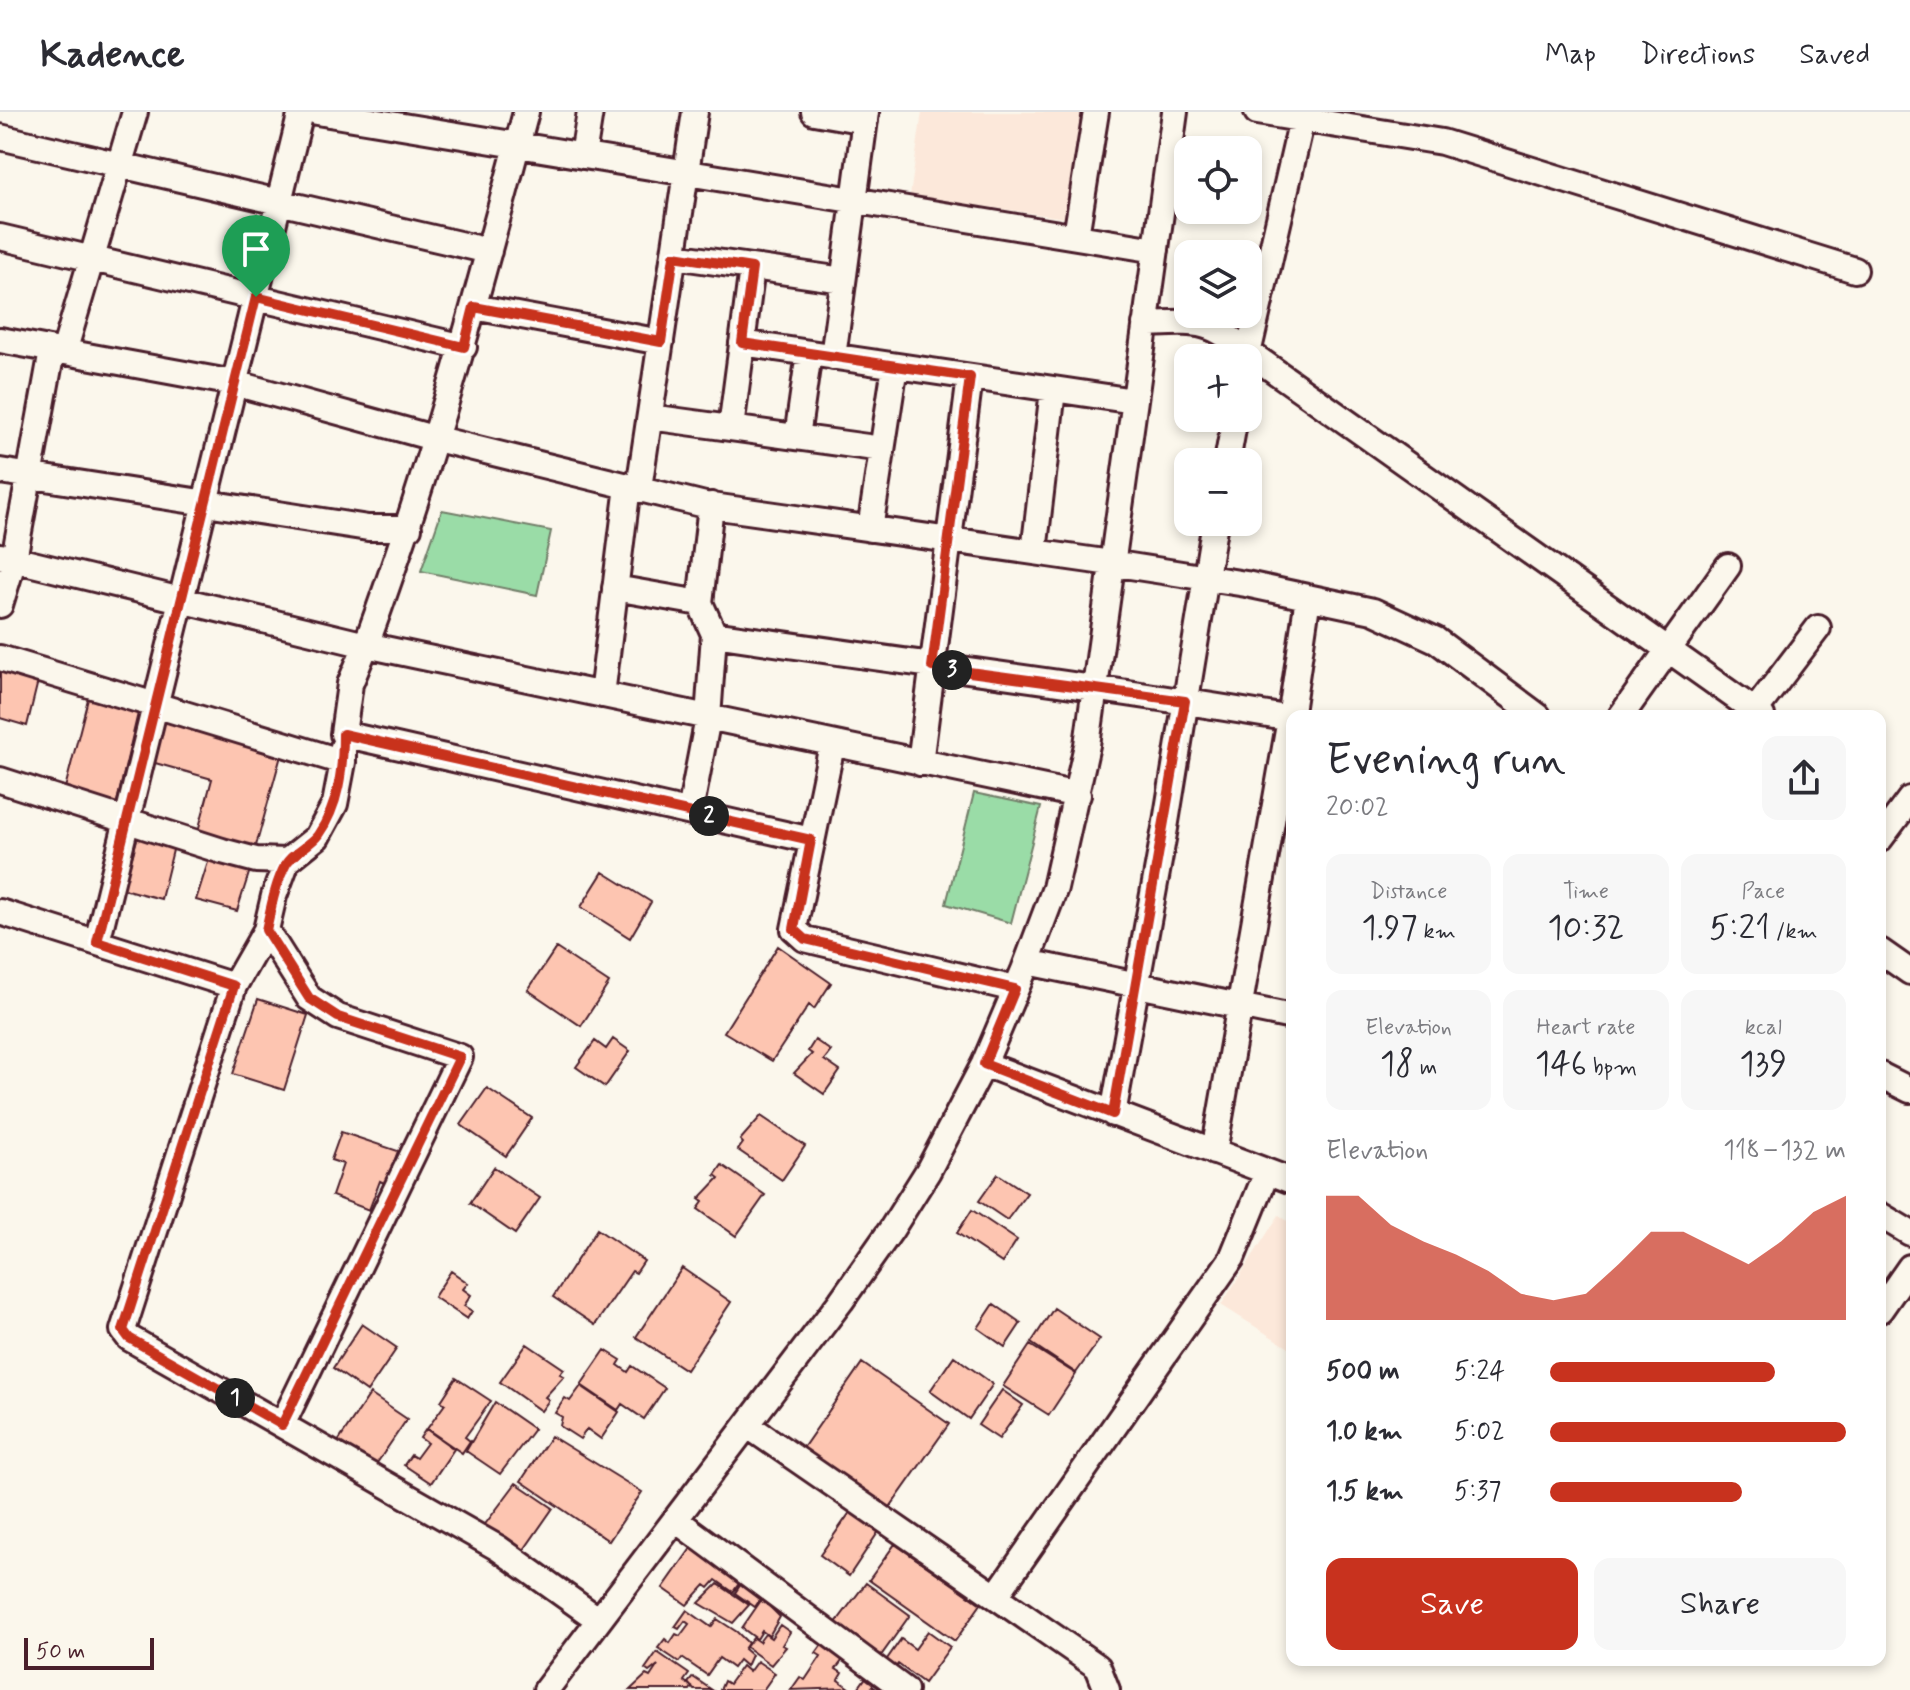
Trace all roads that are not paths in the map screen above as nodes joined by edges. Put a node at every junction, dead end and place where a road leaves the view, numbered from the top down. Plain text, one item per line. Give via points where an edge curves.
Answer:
1 (135, 112) edge
2 (301, 112) edge
3 (320, 112) edge
4 (526, 112) edge
5 (590, 112) edge
6 (695, 112) edge
7 (814, 112) edge
8 (1096, 112) edge
9 (1175, 112) edge
10 (1257, 112) edge
11 (865, 116) edge
12 (1334, 118) edge
13 (1302, 119) junction
14 (0, 137) edge
15 (518, 145) junction
16 (583, 156) junction
17 (119, 165) junction
18 (686, 173) junction
19 (854, 200) junction
20 (279, 202) junction
21 (1076, 236) junction
22 (0, 237) edge
23 (1156, 250) junction
24 (489, 251) junction
25 (674, 256) junction
26 (92, 259) junction
27 (752, 268) junction
28 (1855, 270) dead end
29 (843, 280) junction
30 (256, 297) junction
31 (474, 307) junction
32 (1145, 324) junction
33 (0, 340) edge
34 (661, 342) junction
35 (742, 343) junction
36 (1236, 344) edge
37 (1251, 344) edge
38 (464, 347) junction
39 (58, 352) junction
40 (809, 353) junction
41 (833, 357) junction
42 (1262, 365) edge
43 (895, 366) junction
44 (970, 377) junction
45 (234, 383) junction
46 (1053, 390) junction
47 (1134, 401) junction
48 (650, 417) junction
49 (731, 428) junction
50 (797, 437) junction
51 (437, 439) junction
52 (882, 449) junction
53 (0, 471) edge
54 (28, 476) junction
55 (634, 487) junction
56 (205, 503) junction
57 (711, 505) junction
58 (409, 528) junction
59 (870, 529) junction
60 (1212, 536) edge
61 (949, 540) junction
62 (1034, 552) junction
63 (7, 557) edge
64 (1111, 563) junction
65 (1728, 566) dead end
66 (1204, 577) junction
67 (615, 588) junction
68 (1308, 597) junction
69 (182, 599) junction
70 (700, 603) junction
71 (0, 605) edge
72 (1818, 628) dead end
73 (714, 634) junction
74 (366, 645) junction
75 (1670, 651) junction
76 (0, 658) edge
77 (932, 667) junction
78 (1095, 686) junction
79 (602, 695) junction
80 (1185, 701) junction
81 (155, 705) junction
82 (1292, 710) edge
83 (1530, 710) edge
84 (1626, 710) edge
85 (1751, 710) edge
86 (1759, 710) edge
87 (708, 718) junction
88 (1286, 718) edge
89 (343, 734) junction
90 (832, 745) junction
91 (1286, 748) edge
92 (343, 762) junction
93 (920, 763) junction
94 (0, 780) edge
95 (1078, 795) junction
96 (1900, 808) edge
97 (690, 812) junction
98 (127, 819) junction
99 (1886, 830) edge
100 (811, 840) junction
101 (287, 861) junction
102 (0, 912) edge
103 (266, 930) junction
104 (97, 942) junction
105 (1886, 955) edge
106 (1027, 962) junction
107 (1910, 972) edge
108 (1137, 984) junction
109 (234, 986) junction
110 (1015, 989) junction
111 (1241, 1007) junction
112 (1286, 1016) edge
113 (984, 1064) junction
114 (1886, 1078) edge
115 (1910, 1090) edge
116 (1113, 1114) junction
117 (1214, 1152) junction
118 (1267, 1172) junction
119 (1286, 1179) edge
120 (1886, 1219) edge
121 (1910, 1233) edge
122 (1910, 1267) edge
123 (1886, 1301) edge
124 (282, 1425) junction
125 (747, 1425) junction
126 (676, 1520) junction
127 (996, 1596) junction
128 (599, 1620) junction
129 (546, 1690) edge
130 (905, 1690) edge
131 (1107, 1690) edge

1 - 17 street
2 - 20 street
3 - 15 street
4 - 15 street
5 - 16 street
6 - 18 street
7 - 11 street
8 - 21 street
9 - 23 street
10 - 13 street
11 - 19 street
12 - 13 street
12 - 28 street via 1442,142
13 - 37 street
14 - 17 street
15 - 16 street
15 - 24 street
16 - 18 street
17 - 20 street
17 - 26 street
18 - 19 street
18 - 25 street
19 - 21 street
19 - 29 street
20 - 24 street
20 - 30 street
21 - 23 street
22 - 26 street
23 - 32 street
24 - 31 street
25 - 27 street
25 - 34 street
26 - 30 street
26 - 39 street
27 - 29 street
27 - 35 street
29 - 41 street
30 - 38 street
30 - 45 street
31 - 34 street
31 - 38 street
32 - 36 street via 1193,322 1220,329
32 - 47 street
33 - 39 street
34 - 48 street
35 - 40 street
35 - 49 street
38 - 51 street
39 - 45 street
39 - 54 street
40 - 41 street
40 - 50 street
41 - 43 street
42 - 75 street
43 - 44 street
43 - 52 street
44 - 46 street
44 - 61 street
45 - 51 street
45 - 56 street
46 - 47 street
46 - 62 street
47 - 64 street
48 - 49 street
48 - 55 street
49 - 50 street
50 - 52 street
51 - 55 street
51 - 58 street
52 - 59 street
53 - 54 street
54 - 56 street
54 - 63 street
55 - 57 street
55 - 67 street
56 - 58 street via 368,528
56 - 69 street
57 - 59 street
57 - 70 street
58 - 74 street
59 - 61 street
60 - 66 street
61 - 62 street
61 - 77 street
62 - 64 street
63 - 69 street
63 - 71 street
64 - 66 street
64 - 78 street
65 - 75 street
66 - 68 street
66 - 80 street
67 - 70 street
67 - 79 street
68 - 82 street
68 - 83 street via 1373,611 1436,640
69 - 74 street
69 - 81 street
70 - 73 street
72 - 86 street
73 - 77 street
73 - 87 street
74 - 79 street
74 - 89 street via 350,684
75 - 84 street
75 - 85 street
76 - 81 street
77 - 78 street
77 - 93 street
78 - 80 street
78 - 95 street
79 - 87 street
80 - 88 street
80 - 108 street
81 - 92 street
81 - 98 street
87 - 90 street
87 - 97 street
89 - 92 street
89 - 97 street
90 - 93 street
90 - 100 street
91 - 111 street
92 - 101 street via 335,804 317,837
93 - 95 street
94 - 98 street
95 - 106 street via 1055,888
96 - 99 street
97 - 100 street
98 - 101 street via 233,854
98 - 104 street
100 - 110 street via 794,929 805,939
101 - 103 street
102 - 104 street
103 - 109 street
103 - 124 street via 309,998 338,1017 460,1057
104 - 109 street
105 - 107 street
106 - 108 street
106 - 110 street
108 - 111 street
108 - 116 street
109 - 124 street via 123,1330
110 - 113 street
111 - 112 street
111 - 117 street
113 - 116 street
113 - 125 street via 891,1230
114 - 115 street
116 - 117 street
117 - 118 street
118 - 119 street
118 - 127 street via 1232,1258
120 - 121 street
122 - 123 street
124 - 128 street via 498,1548
125 - 126 street
125 - 127 street
126 - 128 street
126 - 130 street
127 - 131 street via 1098,1667
128 - 129 street

